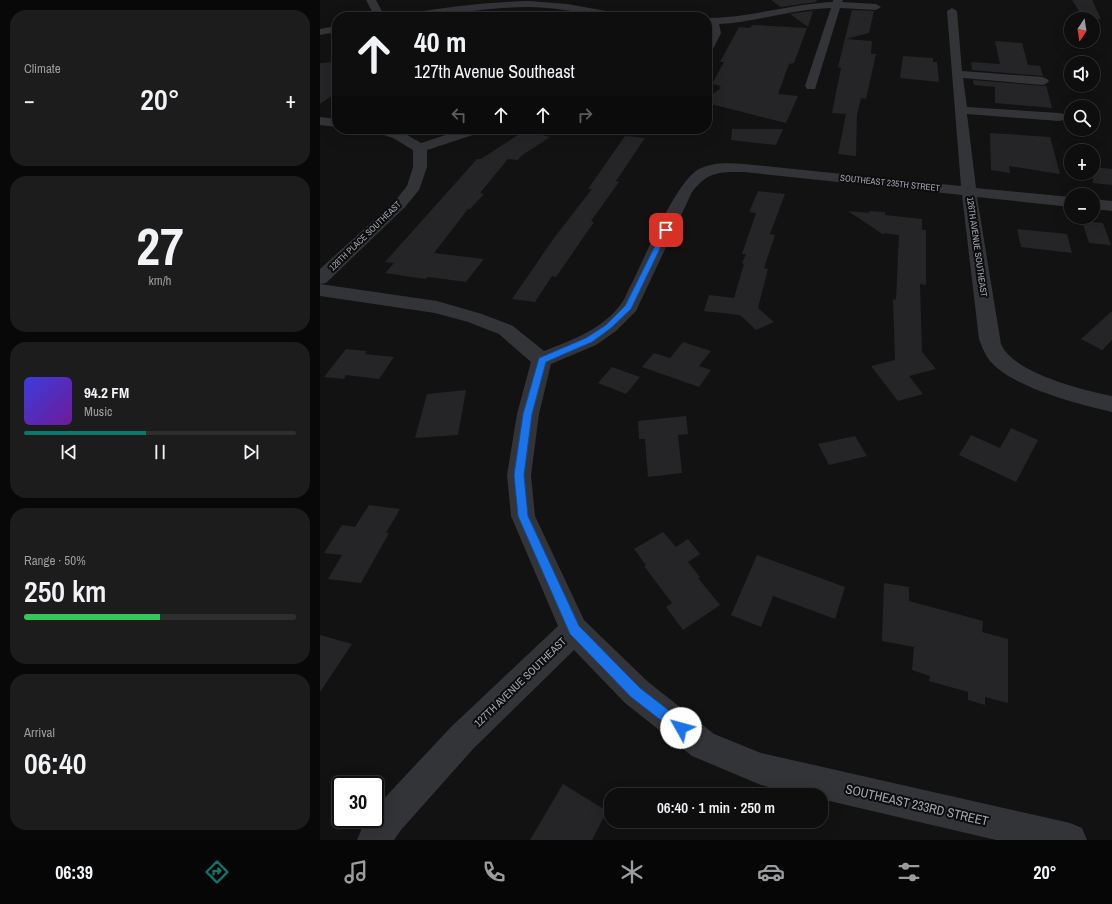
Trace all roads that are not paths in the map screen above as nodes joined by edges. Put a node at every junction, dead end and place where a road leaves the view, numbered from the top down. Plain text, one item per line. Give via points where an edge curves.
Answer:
1 (370, 0) edge
2 (837, 2) edge
3 (523, 5) junction
4 (760, 5) dead end
5 (876, 7) dead end
6 (952, 11) dead end
7 (377, 12) edge
8 (440, 12) edge
9 (514, 12) edge
10 (592, 12) edge
11 (770, 13) junction
12 (712, 21) edge
13 (712, 25) edge
14 (332, 30) edge
15 (320, 32) edge
16 (712, 41) edge
17 (957, 74) junction
18 (1043, 81) dead end
19 (811, 86) dead end
20 (961, 110) junction
21 (1059, 117) dead end
22 (320, 121) edge
23 (332, 122) edge
24 (395, 134) edge
25 (462, 134) edge
26 (420, 148) junction
27 (969, 192) junction
28 (1064, 201) edge
29 (1100, 205) edge
30 (1112, 206) edge
31 (320, 279) edge
32 (320, 290) edge
33 (542, 360) junction
34 (1112, 404) edge
35 (574, 630) junction
36 (374, 840) edge
37 (1070, 840) edge

1 - 7 street
2 - 5 street
2 - 11 street
2 - 19 street
3 - 8 street via 480,6
3 - 9 street
3 - 10 street
4 - 11 street
6 - 17 street, 126TH AVENUE SOUTHEAST
11 - 12 street
13 - 16 street via 716,33
14 - 15 street
17 - 18 street
17 - 20 street, 126TH AVENUE SOUTHEAST
20 - 21 street
20 - 27 street, 126TH AVENUE SOUTHEAST
22 - 23 street
24 - 26 street
25 - 26 street
26 - 31 street, 128TH PLACE SOUTHEAST via 420,167 414,186 400,204
27 - 28 street, SOUTHEAST 235TH STREET
27 - 33 street, SOUTHEAST 235TH STREET via 744,168 709,170 697,175 684,191 629,307 609,327 589,340
27 - 34 street, 126TH AVENUE SOUTHEAST via 989,339 997,357 1008,366 1047,385
29 - 30 street
32 - 33 street via 437,307 475,318 506,330
33 - 35 street, 127TH AVENUE SOUTHEAST via 528,414 519,475 523,516
35 - 36 street, 127TH AVENUE SOUTHEAST via 462,738 389,818
35 - 37 street, SOUTHEAST 233RD STREET via 636,692 703,745 761,770

